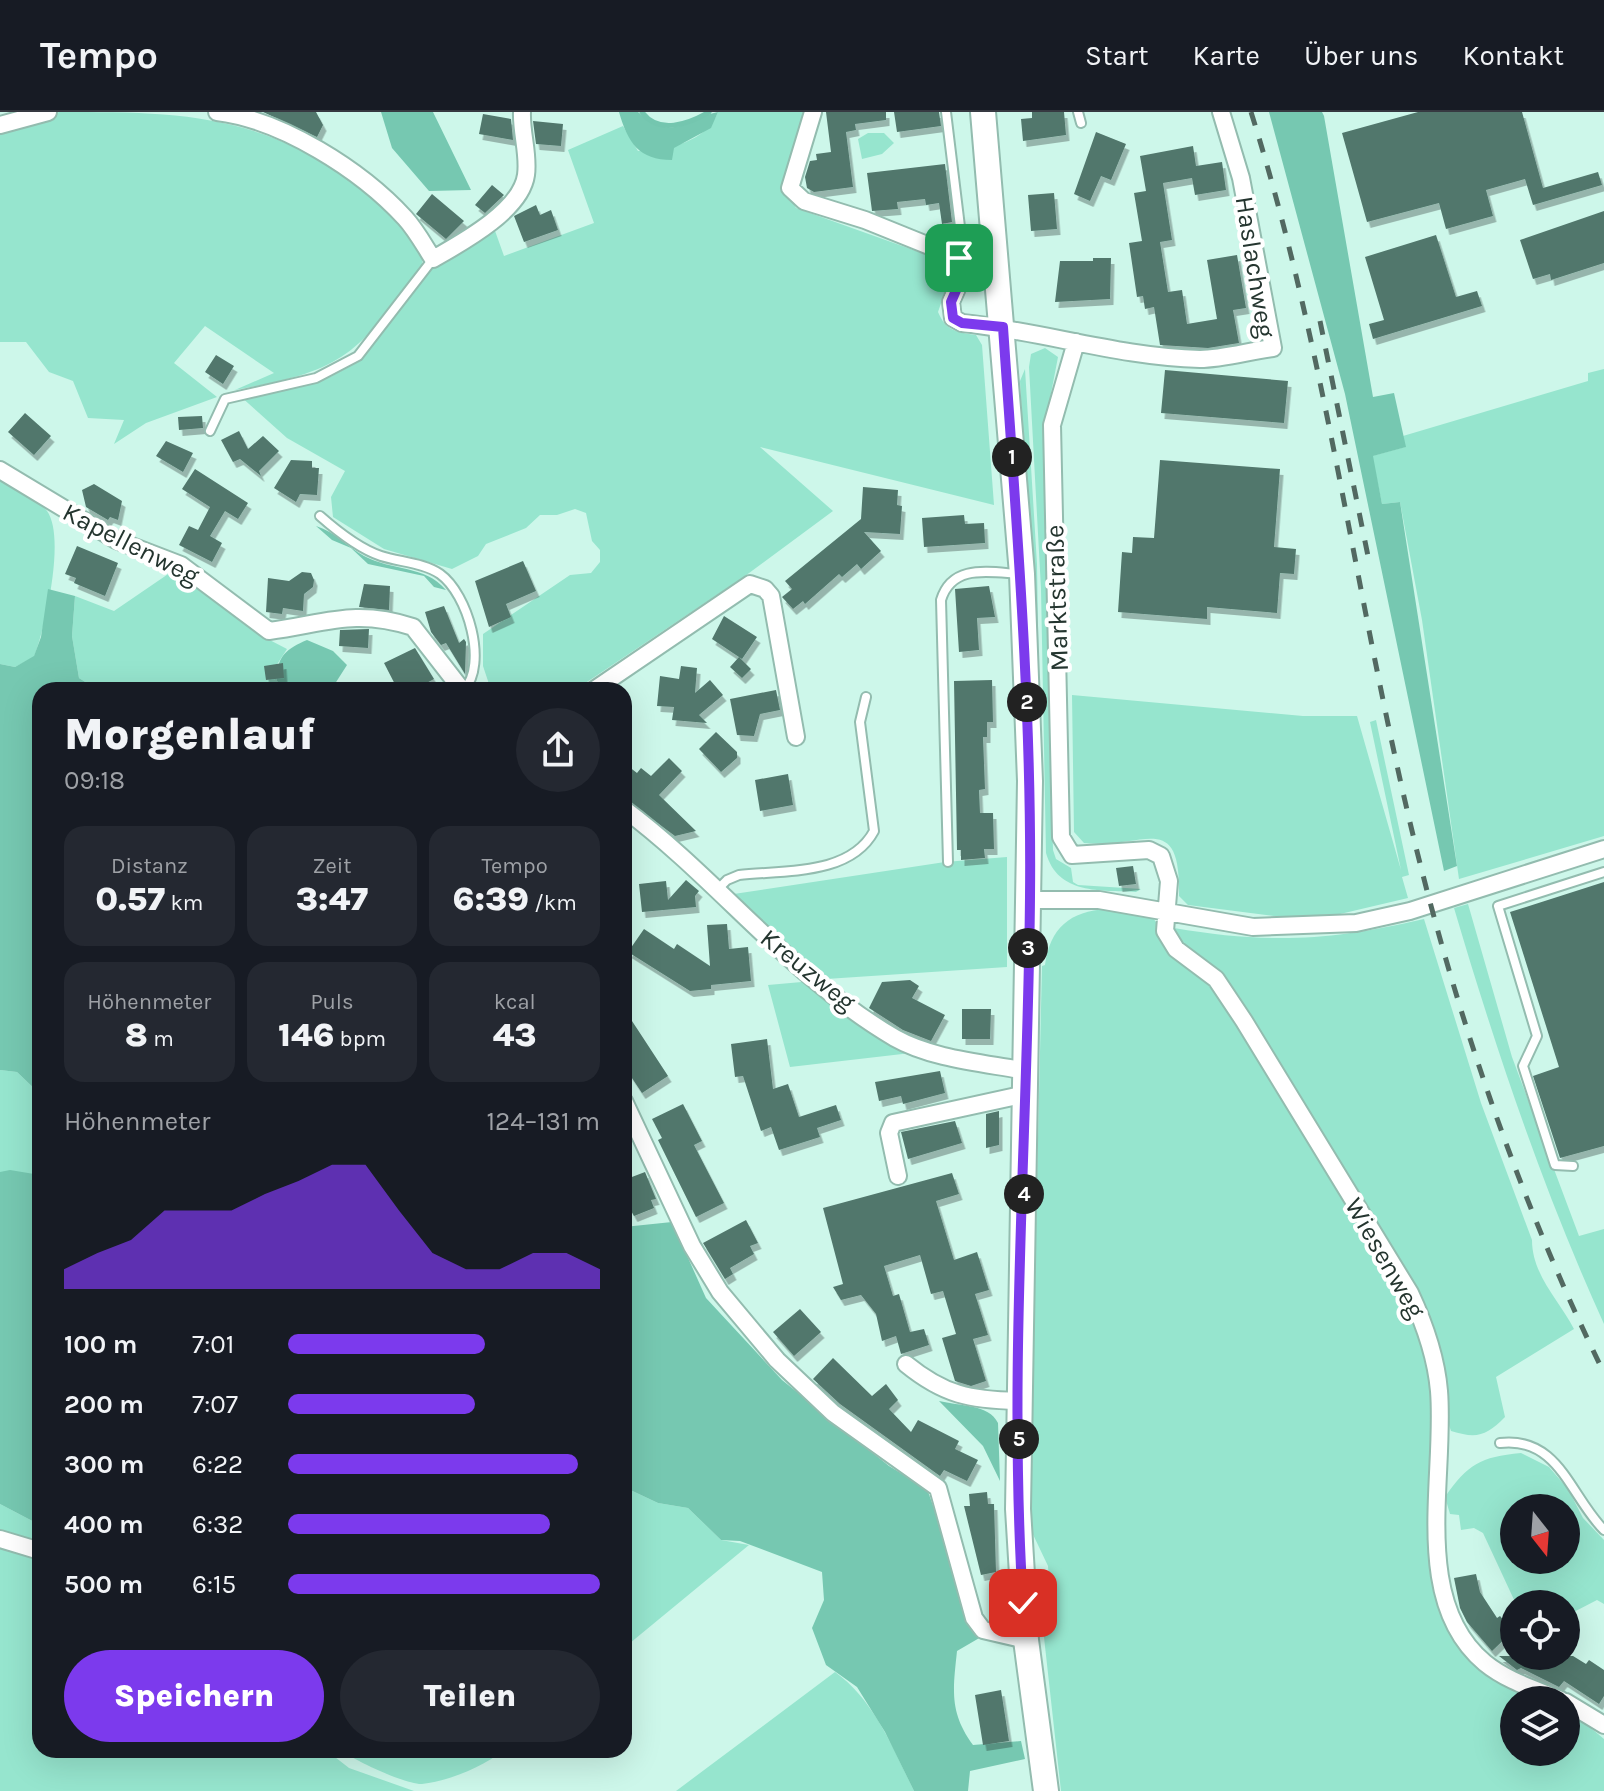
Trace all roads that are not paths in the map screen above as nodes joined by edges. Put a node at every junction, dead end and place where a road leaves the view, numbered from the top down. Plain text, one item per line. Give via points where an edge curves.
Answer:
1 (48, 112) edge
2 (217, 112) edge
3 (522, 112) edge
4 (813, 112) edge
5 (946, 112) edge
6 (983, 112) edge
7 (1078, 112) edge
8 (1221, 112) edge
9 (1081, 123) dead end
10 (0, 125) edge
11 (959, 258) junction
12 (433, 259) junction
13 (1003, 327) junction
14 (1076, 342) junction
15 (210, 431) dead end
16 (0, 470) edge
17 (320, 516) dead end
18 (1022, 574) junction
19 (457, 682) edge
20 (471, 682) edge
21 (606, 682) edge
22 (866, 697) dead end
23 (796, 737) dead end
24 (632, 816) edge
25 (1604, 849) edge
26 (948, 862) dead end
27 (1604, 872) edge
28 (716, 892) junction
29 (1030, 900) junction
30 (1164, 908) junction
31 (1026, 1082) junction
32 (632, 1118) edge
33 (1573, 1166) dead end
34 (898, 1176) dead end
35 (906, 1364) dead end
36 (1019, 1401) junction
37 (1500, 1443) dead end
38 (1604, 1530) edge
39 (0, 1539) edge
40 (32, 1549) edge
41 (1026, 1640) junction
42 (1527, 1686) edge
43 (1580, 1711) edge
44 (1604, 1725) edge
45 (1046, 1791) edge

1 - 10 street
2 - 12 street via 281,132 356,174 407,219
3 - 12 street via 526,178 507,207 475,235
4 - 11 street via 790,179 796,197
5 - 11 lane via 962,243
6 - 13 main road
7 - 9 lane
8 - 14 street, Haslachweg via 1241,178 1273,348 1202,359
11 - 13 street, Haslachweg via 964,272 951,302 953,318
12 - 15 lane via 358,356 316,378 225,399
13 - 14 street, Haslachweg
13 - 18 main road
14 - 30 street, Marktstraße via 1052,425 1061,837 1072,855 1149,850 1161,856 1169,881
16 - 19 street, Kapellenweg via 116,540 181,565 269,631 337,618 395,621 413,627
17 - 20 lane via 379,556 440,574 455,591 475,638
18 - 26 lane via 954,577 941,600
18 - 29 main road
21 - 23 street via 750,584 771,596
22 - 28 lane via 860,722 874,831 867,843 841,862 739,875
24 - 28 street, Kreuzweg
25 - 30 street via 1356,923 1253,927
27 - 33 lane via 1498,906 1537,1036 1523,1066 1555,1165
28 - 31 street, Kreuzweg via 832,992 897,1039
29 - 30 street via 1099,900
29 - 31 main road
30 - 42 street, Wiesenweg via 1165,931 1176,949 1216,979 1244,1021 1424,1322 1439,1391 1437,1559 1442,1595 1451,1621 1484,1662
31 - 34 street via 893,1123 889,1133
31 - 36 main road
32 - 41 street via 692,1246 720,1292 777,1360 833,1413 938,1488 974,1618 983,1630
35 - 36 street via 951,1394
36 - 41 main road via 1018,1509
37 - 38 lane via 1519,1442 1555,1462
39 - 40 street
41 - 45 main road
43 - 44 street, Wiesenweg

